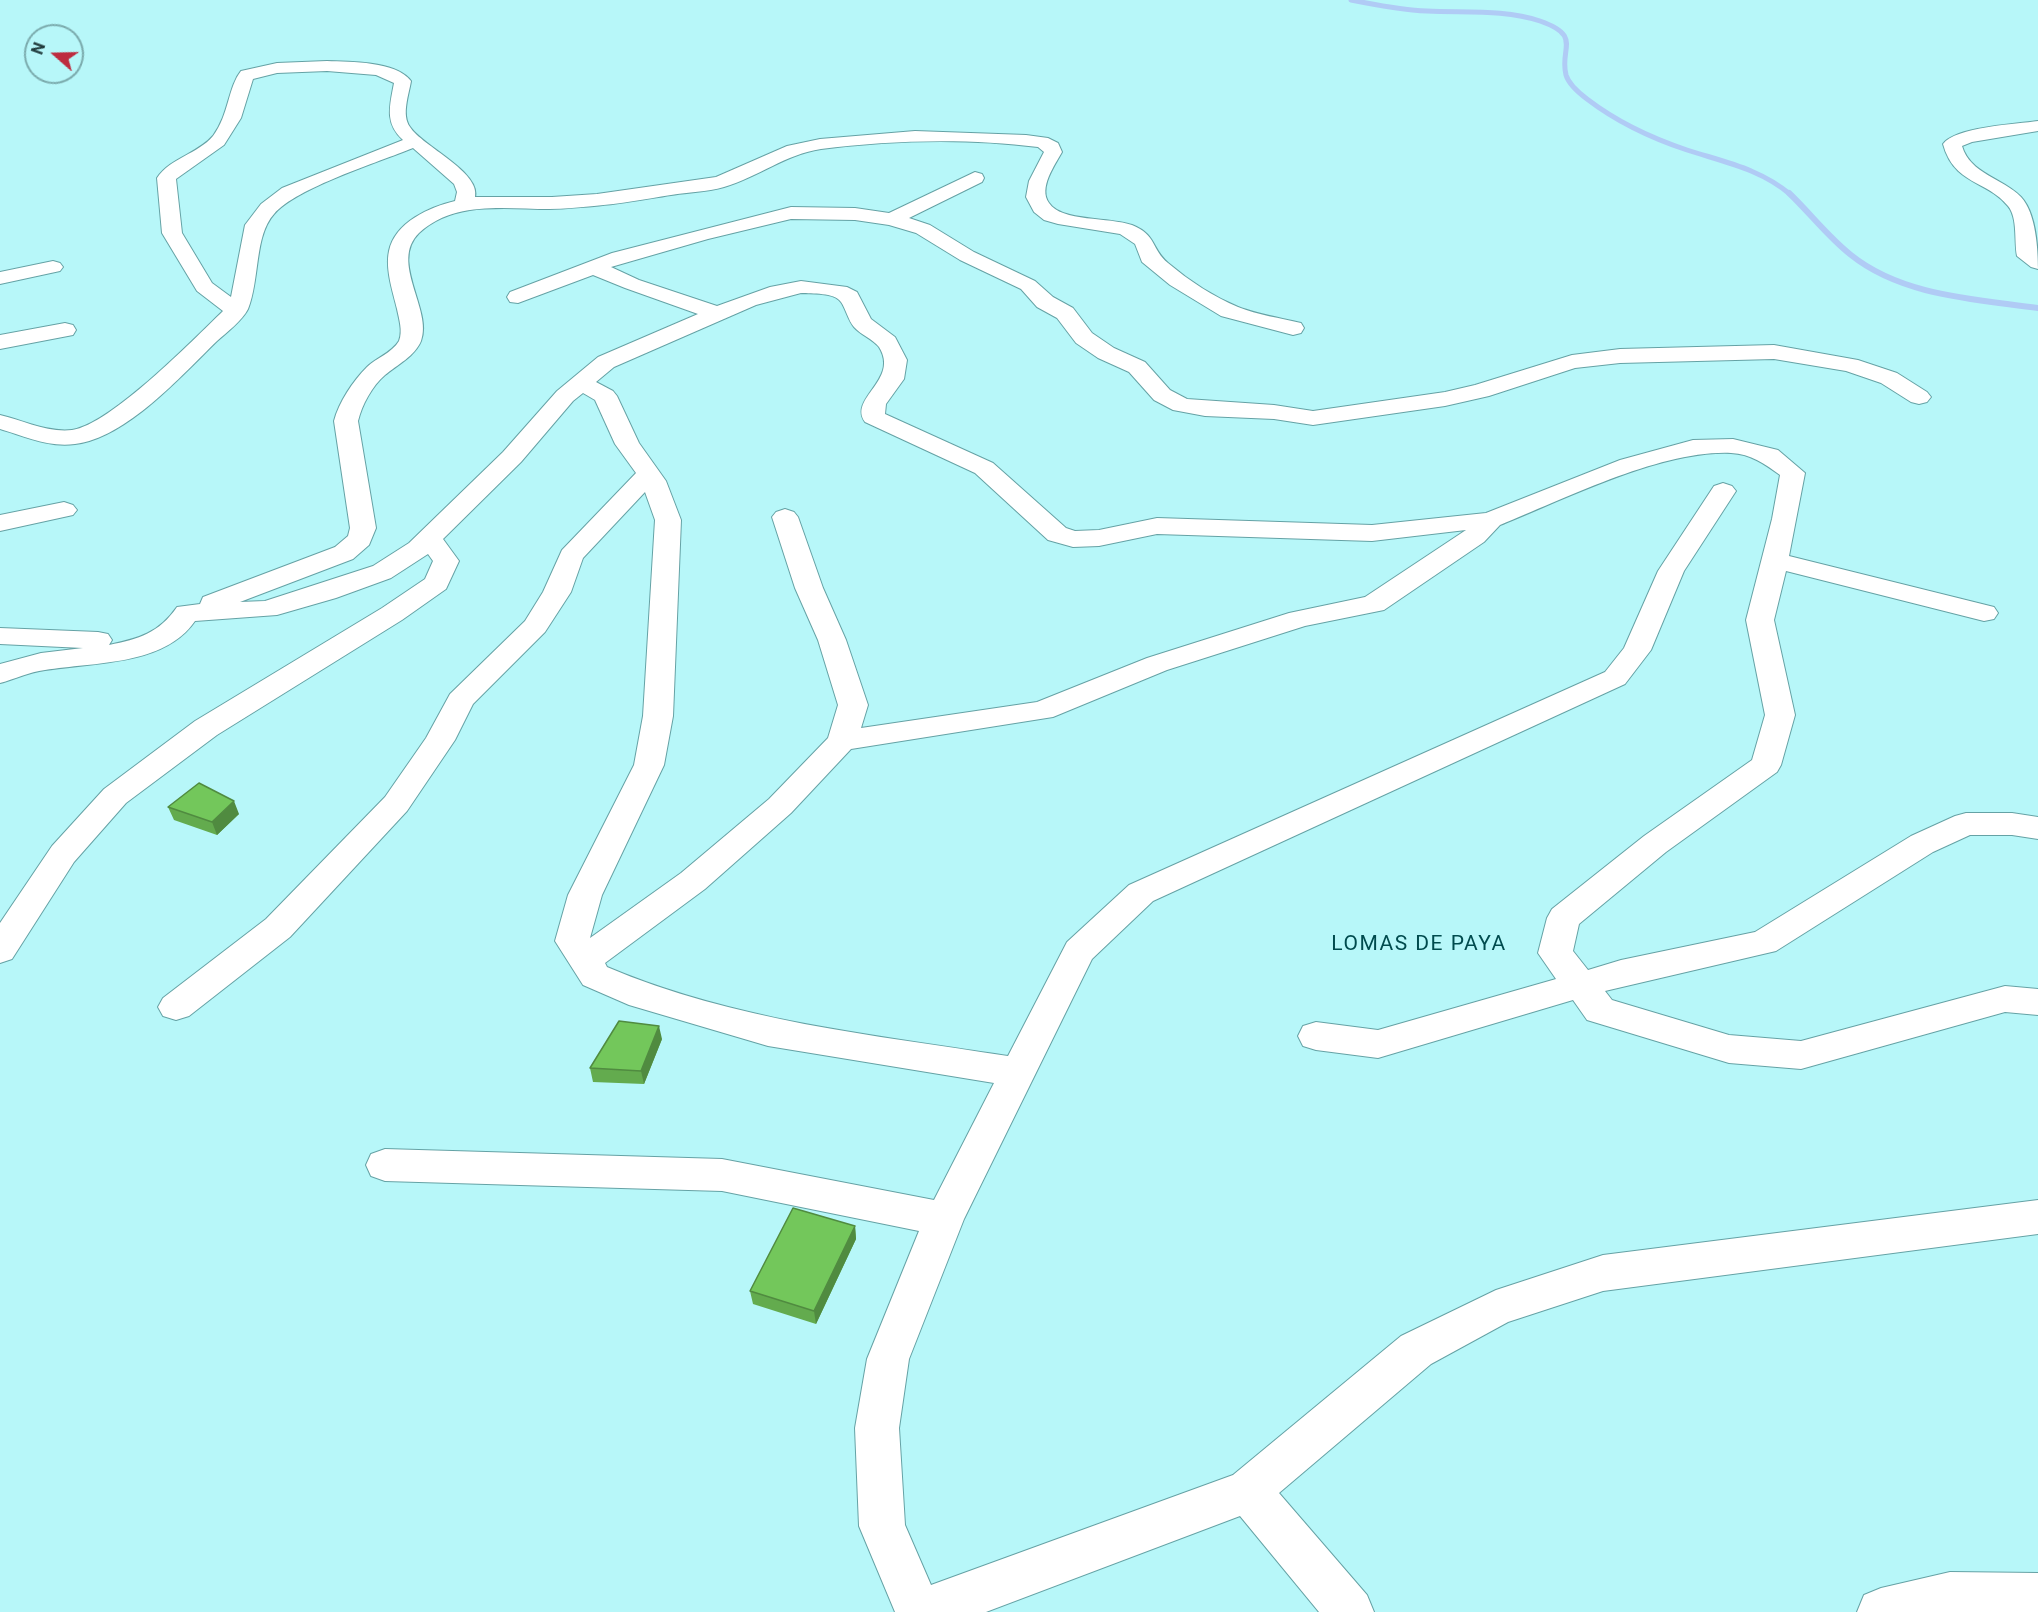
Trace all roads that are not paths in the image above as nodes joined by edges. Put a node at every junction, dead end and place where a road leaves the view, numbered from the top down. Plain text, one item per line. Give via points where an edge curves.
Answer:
1 (2038, 126) edge
2 (413, 142) junction
3 (975, 178) dead end
4 (464, 205) junction
5 (892, 219) junction
6 (2038, 263) edge
7 (53, 267) dead end
8 (592, 267) junction
9 (0, 278) edge
10 (518, 297) dead end
11 (236, 311) junction
12 (717, 313) junction
13 (1293, 328) dead end
14 (65, 330) dead end
15 (0, 342) edge
16 (582, 383) junction
17 (1919, 397) dead end
18 (0, 422) edge
19 (649, 474) junction
20 (1723, 491) dead end
21 (64, 510) dead end
22 (786, 517) dead end
23 (1491, 520) junction
24 (0, 523) edge
25 (429, 538) junction
26 (1775, 560) junction
27 (187, 613) junction
28 (1984, 613) dead end
29 (0, 636) edge
30 (0, 674) edge
31 (842, 741) junction
32 (2038, 828) edge
33 (0, 950) edge
34 (584, 960) junction
35 (1579, 985) junction
36 (2038, 1002) edge
37 (176, 1007) dead end
38 (1316, 1036) dead end
39 (1017, 1072) junction
40 (385, 1165) dead end
41 (2038, 1217) edge
42 (944, 1219) junction
43 (1248, 1491) junction
44 (2038, 1597) edge
45 (920, 1612) edge
46 (1350, 1612) edge
47 (1881, 1612) edge

1 - 6 street via 1978,135 1952,144 1954,156 1963,166 2016,203 2025,222 2023,241 2027,256
2 - 4 street via 463,182
2 - 11 street via 289,192 268,208 255,225
2 - 11 street via 401,129 397,114 403,81 400,75 365,67 322,66 249,73 244,78 236,115 216,143 176,167 166,178 172,233 204,287
3 - 5 street
4 - 13 street via 597,200 720,182 793,150 820,144 915,136 1042,142 1052,147 1053,152 1037,181 1036,198 1046,213 1062,220 1124,229 1144,241 1149,258 1177,281 1229,311
4 - 27 street via 426,219 410,230 399,250 399,269 412,327 410,341 375,372 350,406 346,421 363,528 360,539 344,553
5 - 8 street via 791,213
5 - 17 street via 923,229 1028,285 1045,302 1065,313 1084,338 1137,367 1162,395 1197,408 1313,418 1445,399 1572,362 1620,356 1774,352 1850,365 1889,378
7 - 9 street
8 - 10 street
8 - 12 street
11 - 18 street via 115,420 97,430 78,437 55,438
12 - 16 street via 606,362
12 - 23 street via 777,291 801,287 840,291 849,297 862,323 887,342 896,360 892,379 874,404 873,417 984,468 1057,534 1073,539 1157,526 1372,533
14 - 15 street
16 - 19 street via 605,396 627,444
16 - 25 street
19 - 34 street via 668,520 657,716 649,765 585,895 572,941
19 - 37 street via 571,556 557,592 535,626 460,700 440,740 396,804 278,928
20 - 39 street via 1671,571 1637,650 1615,678 1141,893 1079,951
21 - 24 street
22 - 31 street via 808,588 832,640 853,705
23 - 26 street via 1629,465 1693,447 1733,446 1769,455 1793,473
23 - 31 street via 1475,536 1374,604 1299,619 1157,664 1043,710
25 - 27 street via 382,573 326,592 267,609
25 - 33 street via 446,561 436,584 207,728 116,796 63,854
26 - 28 street
26 - 35 street via 1760,620 1780,716 1766,765 1655,844 1564,918 1555,953
27 - 29 street via 107,641
27 - 30 street via 171,633 136,648 21,665
31 - 34 street via 780,806 693,881
32 - 35 street via 1966,824 1922,844 1764,942
34 - 39 street via 595,976 641,996 768,1032
35 - 36 street via 1600,1010 1729,1049 1801,1055 2005,999
35 - 38 street via 1378,1044
39 - 42 street
40 - 42 street via 722,1175
41 - 43 street via 1603,1273 1496,1308 1416,1350
42 - 45 street via 888,1359 878,1428 882,1526
43 - 45 street
43 - 46 street
44 - 47 street via 1950,1596

